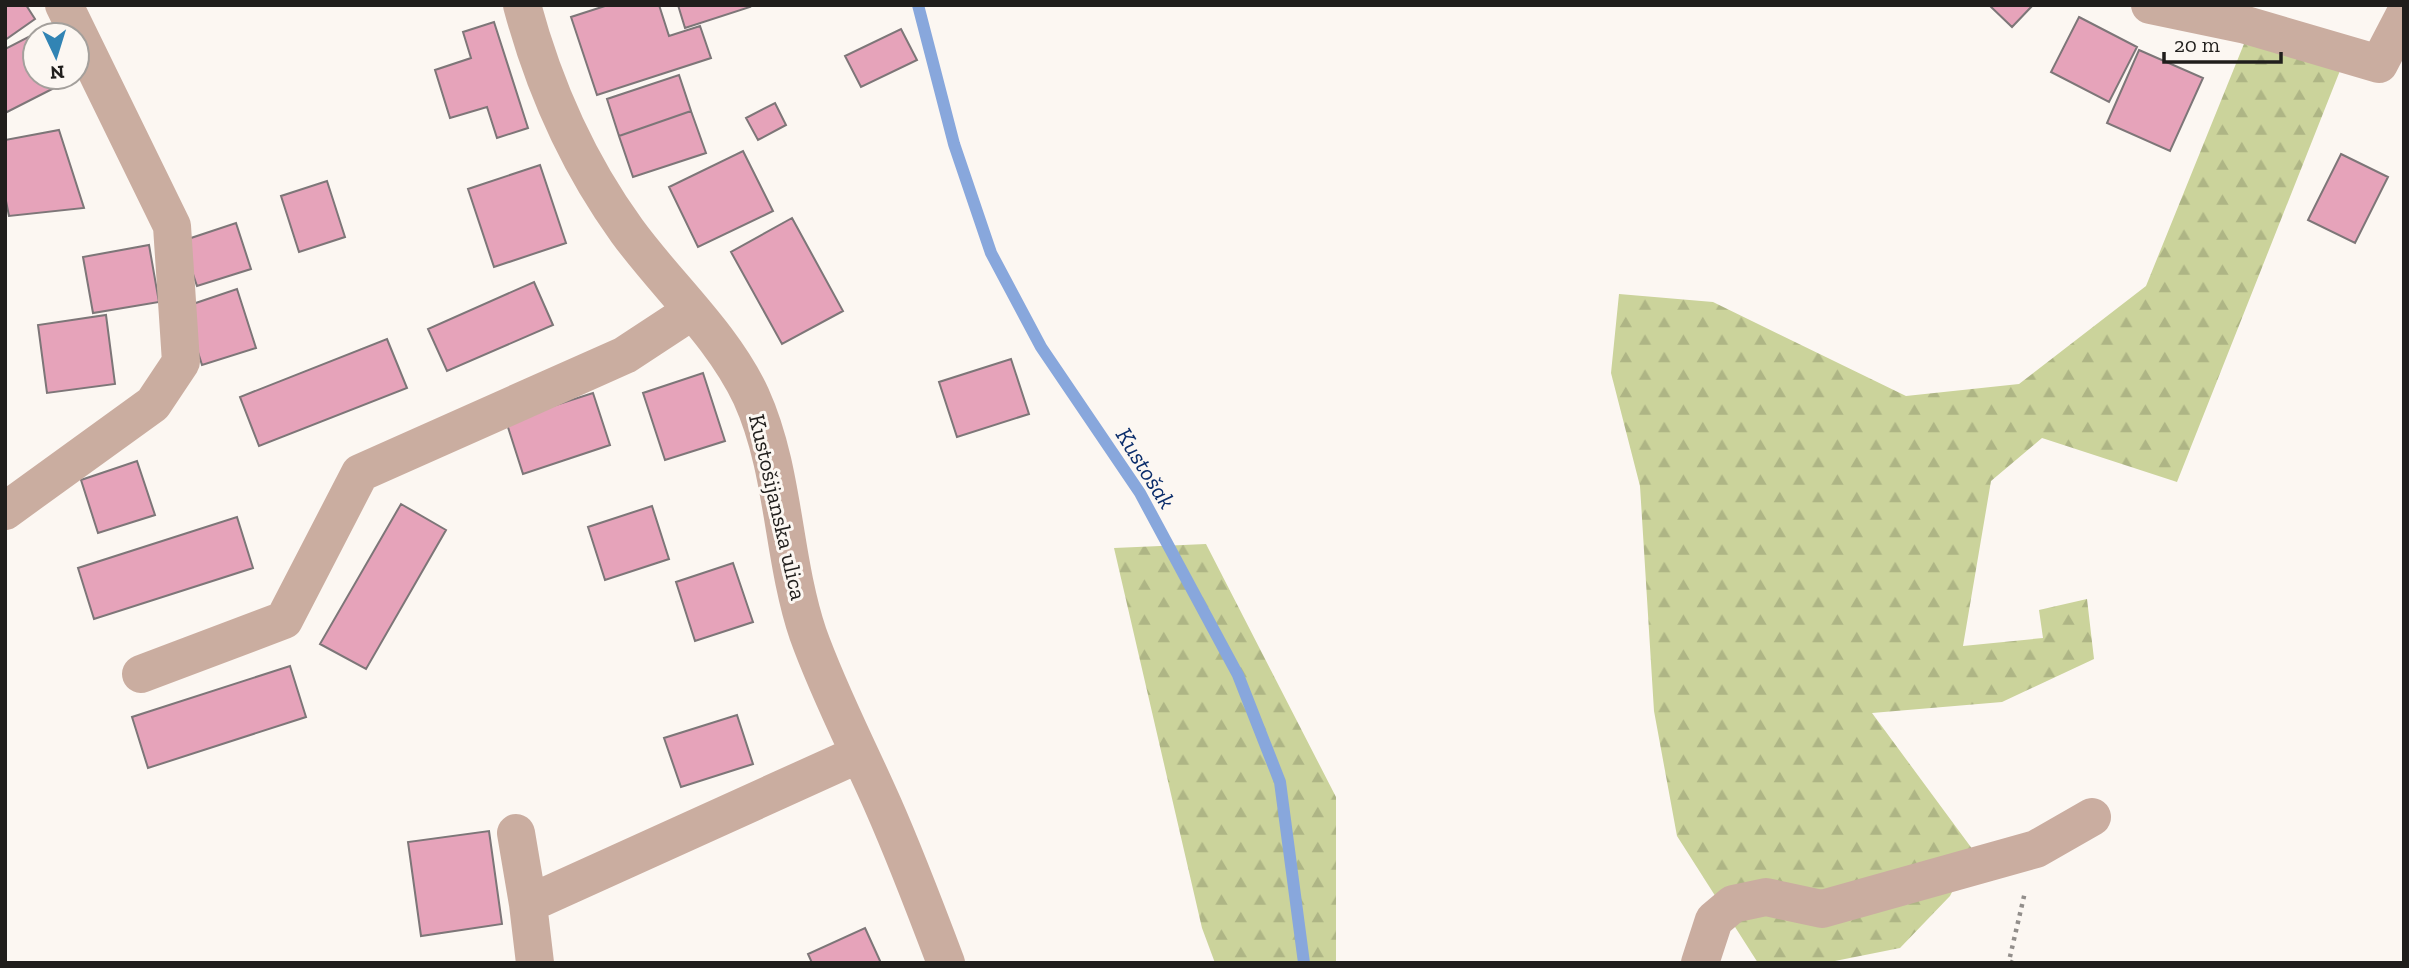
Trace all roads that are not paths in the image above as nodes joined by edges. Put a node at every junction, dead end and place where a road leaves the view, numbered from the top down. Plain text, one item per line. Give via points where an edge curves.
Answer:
1 (64, 5) edge
2 (522, 5) edge
3 (2150, 5) edge
4 (2404, 16) edge
5 (692, 311) junction
6 (5, 510) edge
7 (141, 674) dead end
8 (859, 754) junction
9 (2092, 817) dead end
10 (516, 833) dead end
11 (528, 904) junction
12 (536, 963) edge
13 (946, 963) edge
14 (1700, 963) edge

1 - 6 street via 172,226 181,362 153,404
2 - 5 street, Kustošijanska ulica via 551,94 583,163 628,232
3 - 4 street via 2246,25 2379,64
5 - 7 street via 625,355 360,473 284,620
5 - 8 street, Kustošijanska ulica via 751,396 773,468 807,631
8 - 11 street
8 - 13 street, Kustošijanska ulica
9 - 14 street via 2036,849 1822,909 1766,897 1733,904 1714,920
10 - 11 street
11 - 12 street

